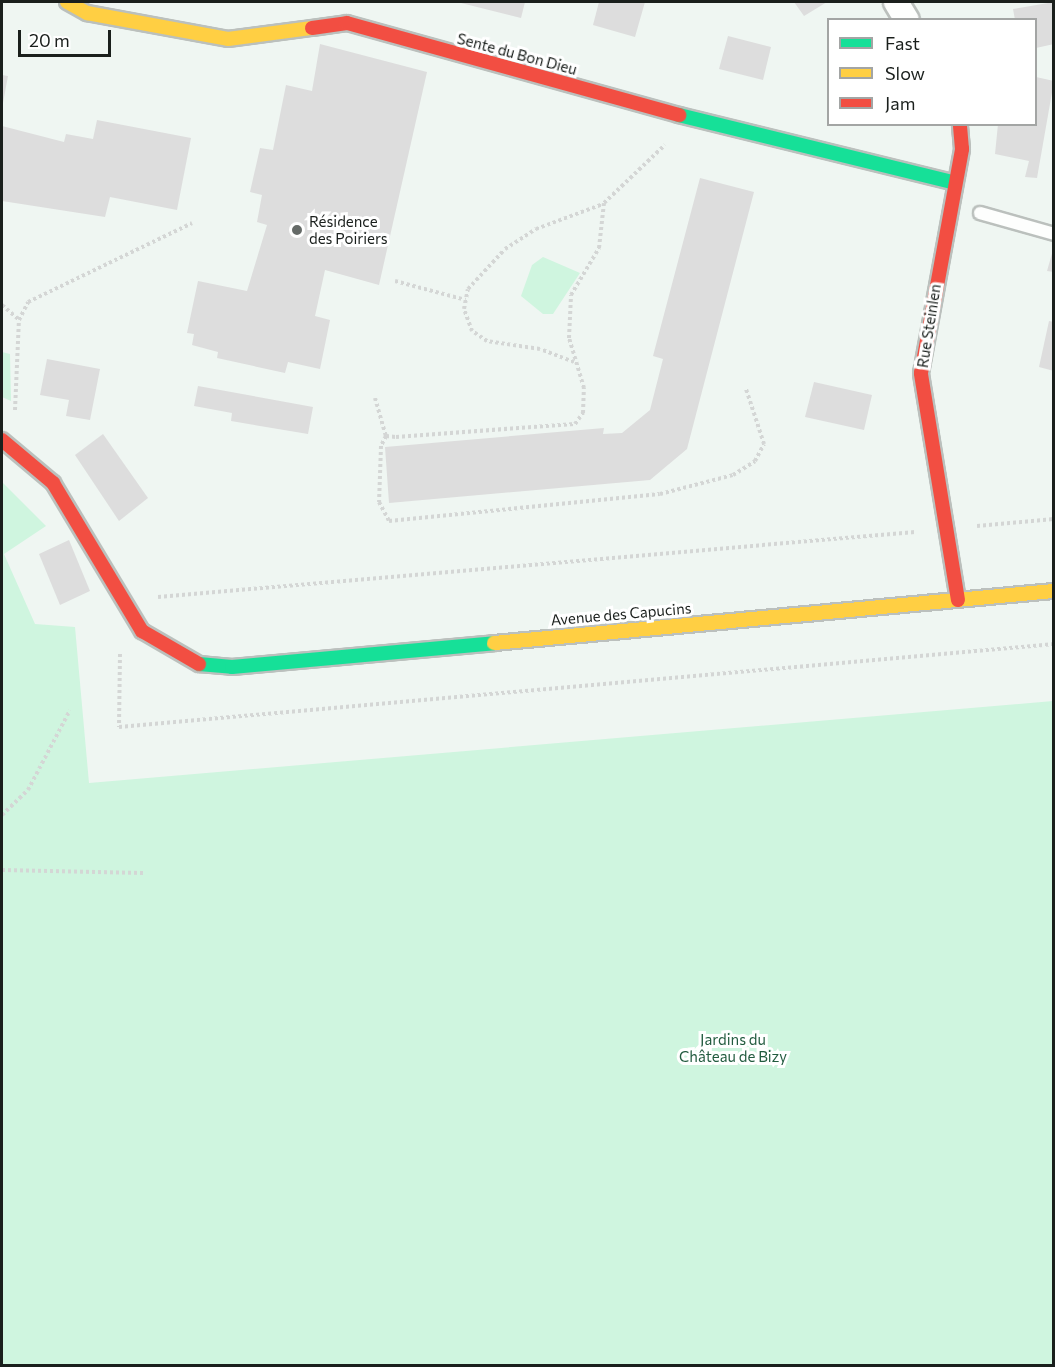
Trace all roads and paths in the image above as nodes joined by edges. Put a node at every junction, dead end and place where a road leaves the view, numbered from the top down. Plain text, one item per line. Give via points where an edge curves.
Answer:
1 (67, 2) edge
2 (896, 2) edge
3 (350, 12) edge
4 (906, 18) edge
5 (696, 120) junction
6 (960, 126) edge
7 (955, 183) junction
8 (604, 203) junction
9 (980, 213) dead end
10 (192, 224) dead end
11 (1053, 234) edge
12 (395, 281) dead end
13 (466, 300) junction
14 (2, 305) edge
15 (19, 320) junction
16 (574, 362) junction
17 (746, 388) dead end
18 (375, 398) dead end
19 (386, 436) junction
20 (4, 442) edge
21 (1053, 519) edge
22 (948, 529) junction
23 (1053, 591) edge
24 (120, 600) junction
25 (958, 600) junction
26 (1053, 644) edge
27 (120, 646) dead end
28 (70, 710) dead end
29 (2, 815) edge
30 (2, 870) edge
31 (143, 873) dead end

1 - 3 street, Sente du Bon Dieu via 87,13 228,39
2 - 4 street
3 - 5 street, Sente du Bon Dieu
5 - 7 street, Sente du Bon Dieu
5 - 8 path via 637,166
6 - 7 street, Rue Steinlen
7 - 22 street, Rue Steinlen via 921,373
8 - 13 path via 536,229 505,249 468,289
8 - 16 path via 599,248 566,314
9 - 11 lane
10 - 15 path via 28,302
12 - 13 path
13 - 16 path via 472,331 487,341 540,349
14 - 15 path
15 - 20 path via 16,404
16 - 19 path via 584,388 583,413 575,423
17 - 19 path via 765,444 754,461 733,475 660,494 389,521 379,502 381,446
18 - 19 path
20 - 24 street via 53,483
21 - 22 path
22 - 24 path
22 - 25 street, Rue Steinlen
23 - 25 street, Avenue des Capucins
24 - 25 street, Avenue des Capucins via 141,631 192,663 232,667
26 - 27 path via 119,727
28 - 29 path via 28,790
30 - 31 path

